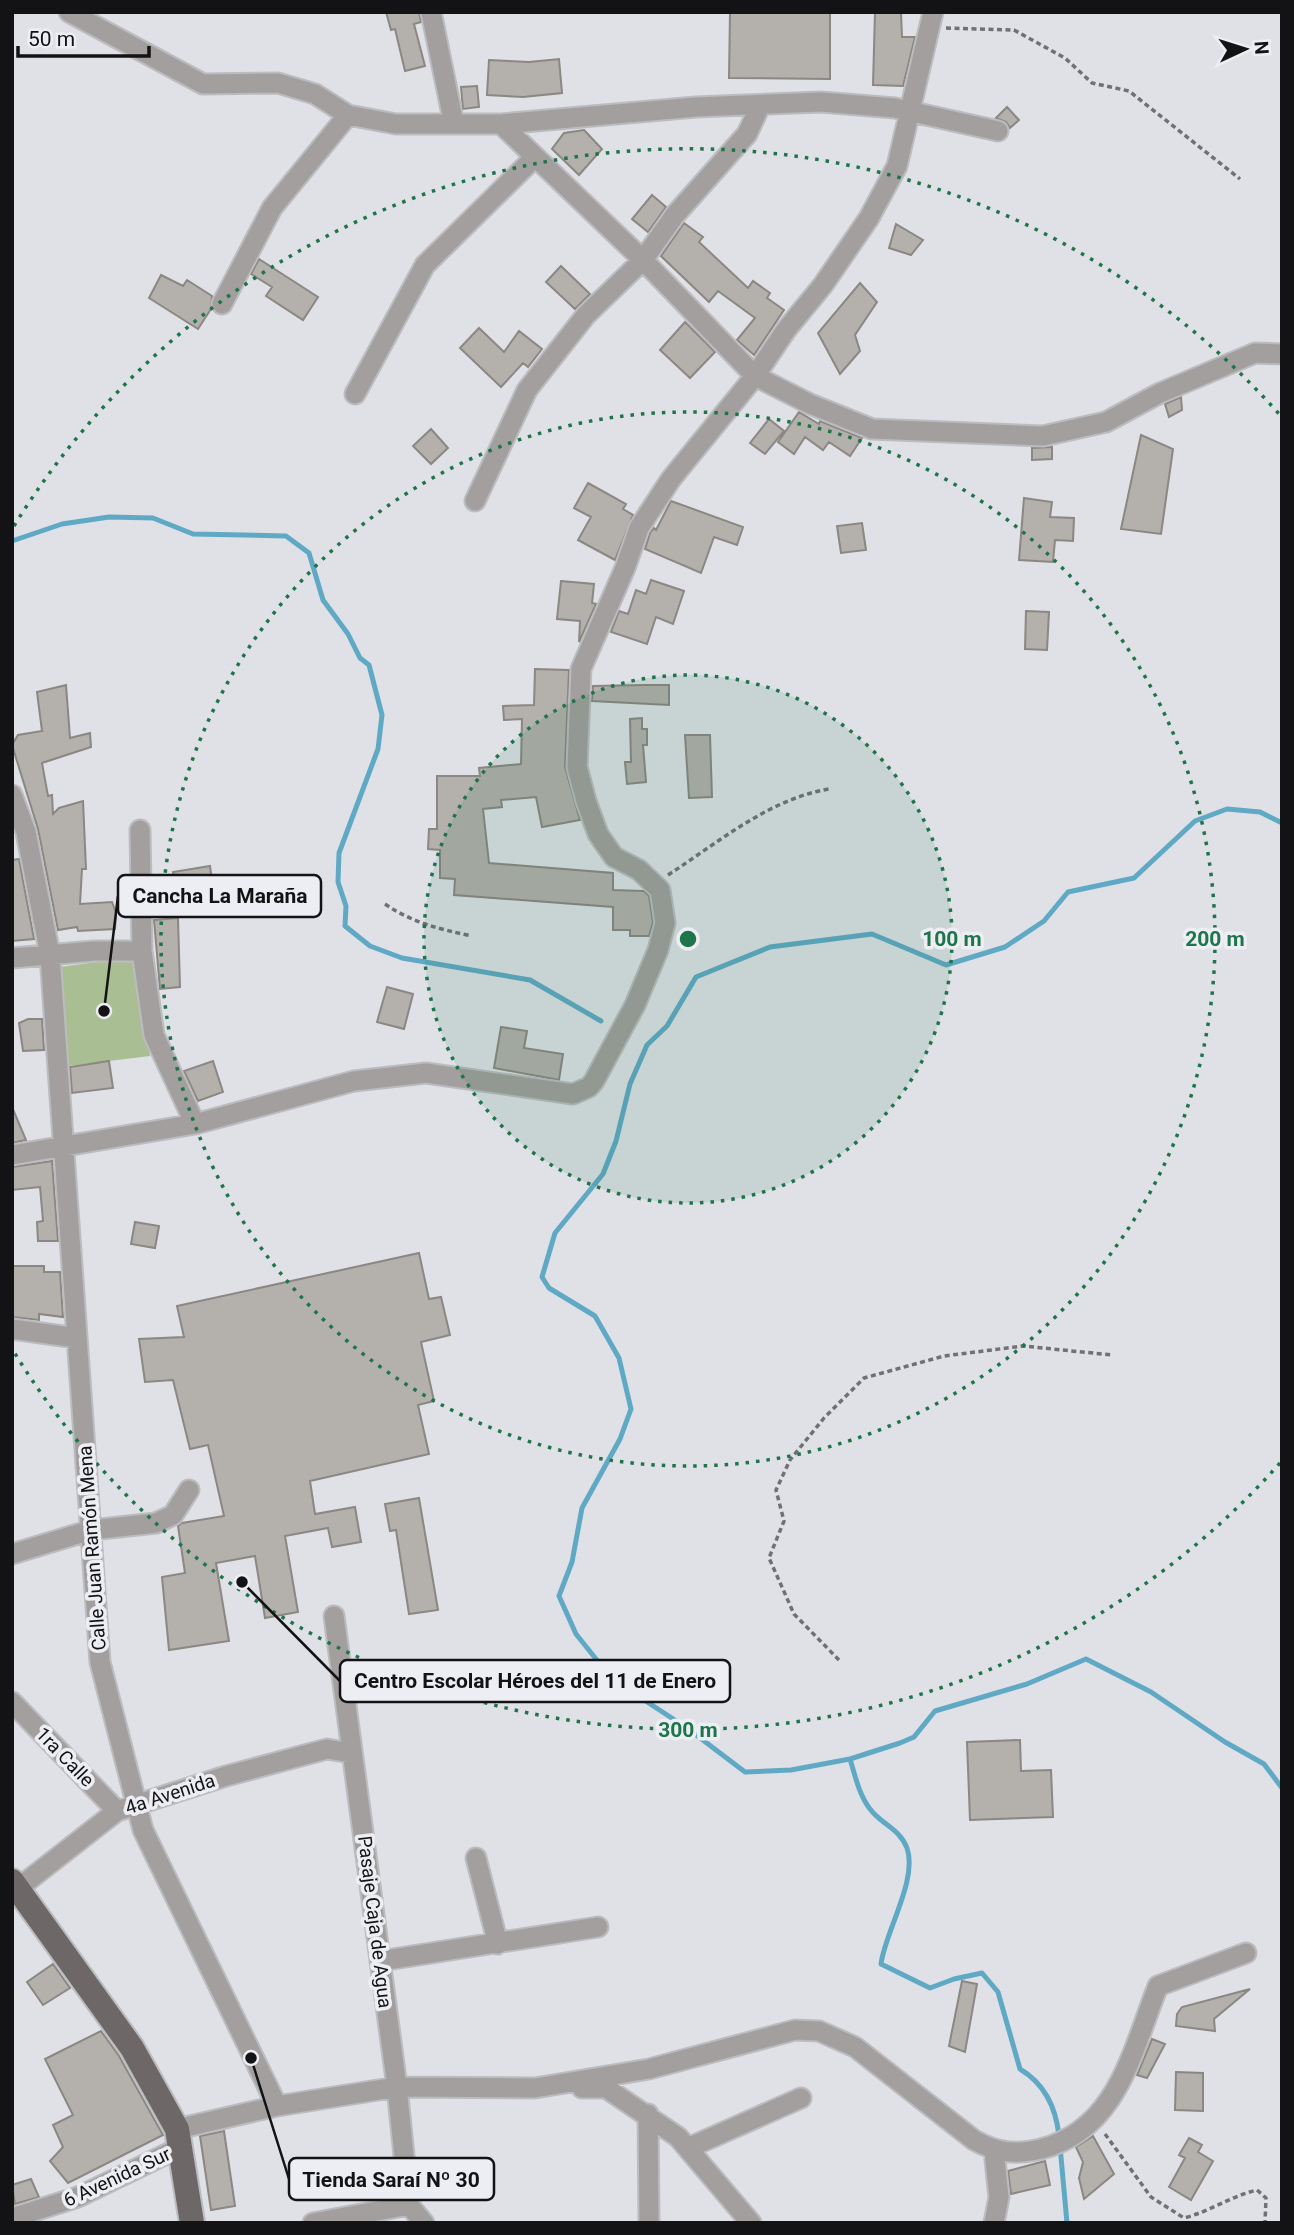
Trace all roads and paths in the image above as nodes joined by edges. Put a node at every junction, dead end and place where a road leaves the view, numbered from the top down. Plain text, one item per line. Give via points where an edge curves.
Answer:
1 (69, 12) edge
2 (431, 12) edge
3 (932, 20) edge
4 (760, 106) junction
5 (912, 111) junction
6 (348, 115) junction
7 (454, 124) junction
8 (501, 124) junction
9 (998, 131) dead end
10 (535, 157) junction
11 (1240, 179) dead end
12 (643, 260) junction
13 (222, 304) dead end
14 (1282, 354) edge
15 (755, 376) junction
16 (355, 394) dead end
17 (475, 501) dead end
18 (830, 789) dead end
19 (12, 795) edge
20 (141, 830) dead end
21 (655, 884) junction
22 (385, 904) dead end
23 (472, 936) dead end
24 (142, 951) junction
25 (50, 955) junction
26 (12, 958) edge
27 (195, 1124) junction
28 (65, 1146) junction
29 (12, 1155) edge
30 (12, 1329) edge
31 (77, 1338) junction
32 (1112, 1355) dead end
33 (189, 1490) dead end
34 (91, 1530) junction
35 (12, 1554) edge
36 (334, 1616) dead end
37 (839, 1660) dead end
38 (12, 1702) edge
39 (351, 1753) junction
40 (136, 1804) junction
41 (117, 1811) junction
42 (476, 1858) dead end
43 (14, 1887) edge
44 (598, 1927) dead end
45 (498, 1944) junction
46 (1246, 1952) dead end
47 (380, 1961) junction
48 (397, 2087) junction
49 (535, 2088) junction
50 (801, 2098) dead end
51 (277, 2106) junction
52 (648, 2114) junction
53 (1096, 2120) junction
54 (179, 2138) junction
55 (688, 2148) junction
56 (994, 2151) junction
57 (409, 2205) junction
58 (12, 2218) edge
59 (192, 2223) edge
60 (313, 2223) edge
61 (424, 2223) edge
62 (649, 2223) edge
63 (751, 2223) edge
64 (994, 2223) edge
65 (1265, 2223) edge

1 - 6 street via 203,84 278,83 315,94
2 - 7 street
3 - 5 street
3 - 11 path via 1014,30 1065,58 1092,83 1129,91
4 - 5 street via 821,102
4 - 8 street via 695,107
4 - 12 street via 747,134 675,215
5 - 9 street
5 - 15 street via 897,166 869,218
6 - 7 street via 396,124
6 - 13 street via 272,208
7 - 8 street
8 - 10 street
10 - 12 street
10 - 16 street via 425,265
12 - 15 street
12 - 17 street via 586,315 527,390
14 - 15 street via 1255,353 1163,391 1106,422 1043,436 872,429
15 - 21 street via 671,479 639,528 581,668 578,767 586,802 598,834 614,857
18 - 21 path via 777,805
19 - 25 street, Calle Juan Ramón Mena via 26,832
20 - 24 street
21 - 27 street via 665,923 658,950 607,1059 582,1092 426,1073 354,1081
22 - 23 path via 425,926
24 - 25 street
24 - 27 street via 154,1035
25 - 26 street
25 - 28 street, Calle Juan Ramón Mena
27 - 28 street
28 - 29 street
28 - 31 street, Calle Juan Ramón Mena
30 - 31 street
31 - 34 street, Calle Juan Ramón Mena
32 - 37 path via 1023,1346 944,1356 864,1378 824,1418 790,1460 776,1490 784,1521 769,1558 794,1614
33 - 34 street via 173,1515 156,1523
34 - 35 street
34 - 40 street, Calle Juan Ramón Mena via 100,1662
36 - 39 street, Pasaje Caja de Agua
38 - 41 street, 1ra Calle
39 - 40 street, 4a Avenida via 327,1749
39 - 47 street, Pasaje Caja de Agua
40 - 41 street, 4a Avenida
40 - 51 street, Calle Juan Ramón Mena via 144,1830
41 - 43 street, 4a Avenida
42 - 45 street
43 - 54 main road via 132,2048
44 - 45 street
45 - 47 street
46 - 53 street via 1158,1986 1115,2094
47 - 48 street, Pasaje Caja de Agua
48 - 49 street, 6 Avenida Sur
48 - 51 street, 6 Avenida Sur
48 - 57 street, Pasaje Caja de Agua
49 - 52 street via 606,2088
49 - 56 street via 649,2069 795,2030 819,2031 855,2047
50 - 55 street
51 - 54 street, 6 Avenida Sur
52 - 55 street
52 - 62 street
53 - 56 street via 1062,2142 1022,2154
53 - 65 path via 1151,2197 1184,2218 1256,2190 1266,2198
54 - 58 street, 6 Avenida Sur via 78,2197
54 - 59 main road
55 - 63 street
56 - 64 street via 999,2197
57 - 60 street
57 - 61 street

